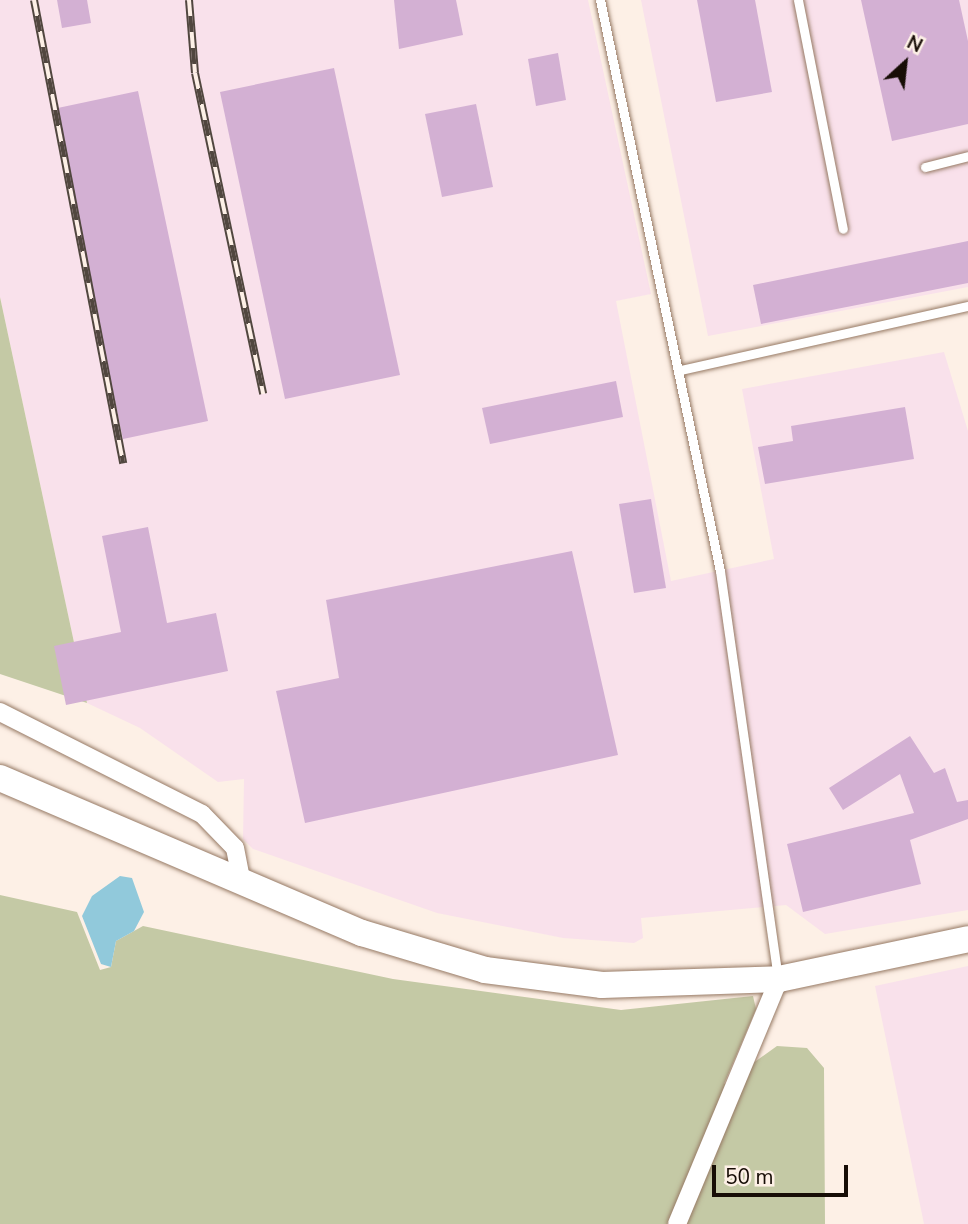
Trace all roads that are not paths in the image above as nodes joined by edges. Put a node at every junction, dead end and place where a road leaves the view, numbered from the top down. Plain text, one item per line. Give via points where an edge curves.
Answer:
1 (600, 0) edge
2 (798, 0) edge
3 (968, 156) edge
4 (925, 167) dead end
5 (843, 229) dead end
6 (968, 306) edge
7 (681, 370) junction
8 (0, 712) edge
9 (0, 778) edge
10 (243, 885) junction
11 (968, 939) edge
12 (779, 979) junction
13 (677, 1224) edge

1 - 7 lane
2 - 5 lane
3 - 4 lane
6 - 7 lane
7 - 12 lane via 720,571
8 - 10 street via 202,814 234,848
9 - 10 street
10 - 12 street via 362,933 485,970 602,985
11 - 12 street
12 - 13 street

